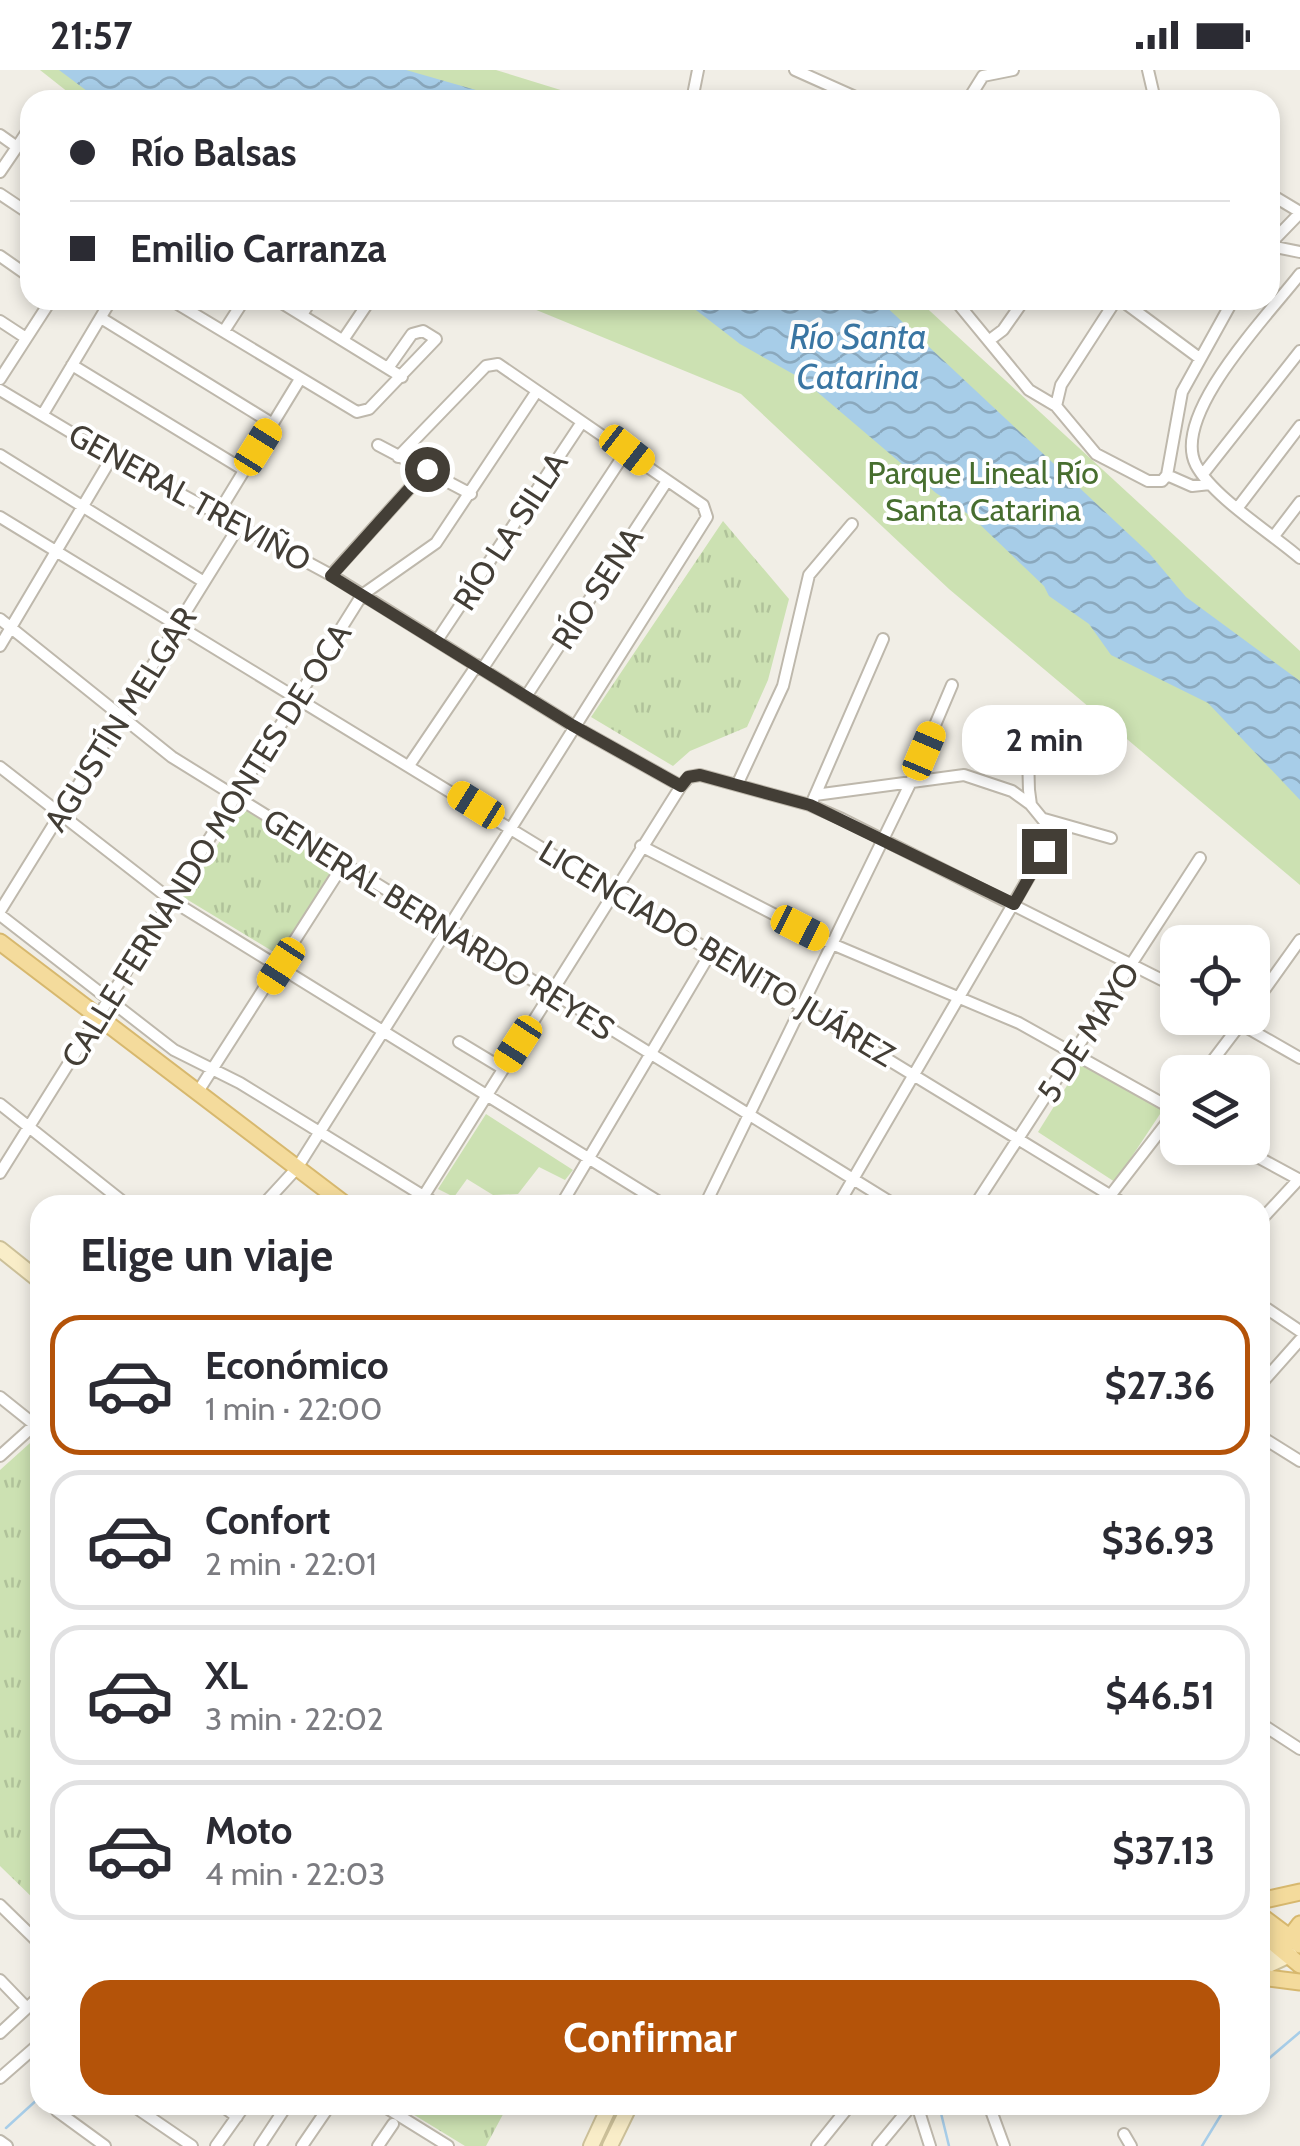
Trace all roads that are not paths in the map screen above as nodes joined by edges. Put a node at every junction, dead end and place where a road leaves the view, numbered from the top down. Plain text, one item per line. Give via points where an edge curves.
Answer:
1 (794, 70) edge
2 (1013, 70) edge
3 (978, 73) edge
4 (839, 90) edge
5 (0, 135) edge
6 (20, 142) edge
7 (17, 147) junction
8 (0, 172) edge
9 (1300, 213) edge
10 (1280, 234) edge
11 (1300, 274) edge
12 (1280, 300) edge
13 (44, 310) edge
14 (105, 310) edge
15 (188, 310) edge
16 (238, 310) edge
17 (293, 310) edge
18 (305, 310) edge
19 (363, 310) edge
20 (963, 310) edge
21 (1017, 310) edge
22 (1111, 310) edge
23 (1132, 310) edge
24 (1227, 310) edge
25 (1272, 310) edge
26 (302, 315) junction
27 (101, 318) junction
28 (0, 321) edge
29 (224, 331) junction
30 (26, 338) junction
31 (991, 339) junction
32 (343, 340) junction
33 (1300, 351) edge
34 (1198, 357) junction
35 (72, 365) junction
36 (388, 368) junction
37 (300, 378) junction
38 (402, 378) junction
39 (0, 379) edge
40 (0, 390) edge
41 (537, 391) junction
42 (1056, 406) junction
43 (43, 414) junction
44 (582, 422) junction
45 (273, 424) junction
46 (1300, 426) edge
47 (378, 445) dead end
48 (627, 450) junction
49 (0, 454) edge
50 (112, 456) junction
51 (398, 457) junction
52 (427, 469) junction
53 (244, 470) junction
54 (1166, 475) junction
55 (1206, 479) junction
56 (667, 481) junction
57 (471, 494) junction
58 (1300, 502) edge
59 (85, 506) junction
60 (1239, 506) junction
61 (217, 515) junction
62 (0, 517) edge
63 (852, 524) dead end
64 (239, 526) junction
65 (1274, 536) junction
66 (58, 552) junction
67 (1300, 558) edge
68 (331, 576) junction
69 (204, 582) junction
70 (362, 595) junction
71 (0, 619) edge
72 (178, 626) junction
73 (11, 628) junction
74 (438, 640) junction
75 (882, 640) dead end
76 (0, 646) edge
77 (480, 666) junction
78 (952, 685) dead end
79 (300, 696) junction
80 (527, 696) junction
81 (121, 718) junction
82 (572, 725) junction
83 (1039, 726) dead end
84 (410, 764) junction
85 (0, 768) edge
86 (910, 784) junction
87 (681, 786) junction
88 (738, 786) junction
89 (235, 798) junction
90 (813, 800) junction
91 (1032, 805) junction
92 (60, 814) junction
93 (1044, 818) junction
94 (509, 825) junction
95 (1112, 838) dead end
96 (883, 839) junction
97 (641, 846) junction
98 (1200, 858) dead end
99 (343, 866) junction
100 (612, 890) junction
101 (172, 900) junction
102 (1014, 904) junction
103 (0, 913) edge
104 (444, 929) junction
105 (0, 931) edge
106 (1300, 940) edge
107 (5, 944) edge
108 (832, 944) junction
109 (711, 952) junction
110 (1133, 962) junction
111 (281, 966) junction
112 (1160, 978) edge
113 (1270, 982) edge
114 (550, 994) junction
115 (959, 995) junction
116 (804, 1007) junction
117 (104, 1008) junction
118 (382, 1030) junction
119 (1263, 1035) edge
120 (459, 1042) dead end
121 (1074, 1052) junction
122 (648, 1054) junction
123 (1300, 1058) edge
124 (502, 1068) junction
125 (214, 1072) junction
126 (916, 1074) junction
127 (198, 1090) junction
128 (486, 1094) junction
129 (1160, 1100) edge
130 (0, 1104) edge
131 (750, 1118) junction
132 (29, 1128) junction
133 (1160, 1132) edge
134 (319, 1133) junction
135 (1018, 1139) junction
136 (591, 1158) junction
137 (1270, 1163) edge
138 (297, 1168) junction
139 (0, 1174) edge
140 (853, 1180) junction
141 (1300, 1180) edge
142 (1111, 1194) joint
143 (115, 1195) edge
144 (272, 1195) edge
145 (333, 1195) edge
146 (412, 1195) edge
147 (425, 1195) edge
148 (568, 1195) edge
149 (648, 1195) edge
150 (710, 1195) edge
151 (844, 1195) edge
152 (878, 1195) edge
153 (982, 1195) edge
154 (1270, 1211) edge
155 (0, 1248) edge
156 (30, 1274) edge
157 (1270, 1311) edge
158 (1300, 1331) edge
159 (1300, 1340) edge
160 (1270, 1374) edge
161 (0, 1397) edge
162 (30, 1417) edge
163 (30, 1428) edge
164 (1270, 1442) edge
165 (0, 1456) edge
166 (1300, 1461) edge
167 (1270, 1730) edge
168 (1300, 1749) edge
169 (1300, 1892) edge
170 (1270, 1899) edge
171 (0, 1905) edge
172 (1300, 1924) edge
173 (1270, 1925) edge
174 (30, 1934) edge
175 (1270, 1937) edge
176 (1294, 1950) edge
177 (1270, 1963) edge
178 (1270, 1978) edge
179 (0, 1980) edge
180 (1300, 1982) edge
181 (30, 2005) edge
182 (27, 2008) junction
183 (0, 2033) edge
184 (30, 2052) edge
185 (0, 2078) edge
186 (62, 2115) edge
187 (147, 2115) edge
188 (281, 2115) edge
189 (323, 2115) edge
190 (398, 2115) edge
191 (605, 2115) edge
192 (625, 2115) edge
193 (842, 2115) edge
194 (905, 2115) edge
195 (918, 2115) edge
196 (993, 2115) edge
197 (237, 2116) edge
198 (393, 2124) dead end
199 (1124, 2134) dead end
200 (0, 2141) edge
201 (7, 2146) edge
202 (106, 2146) edge
203 (192, 2146) edge
204 (216, 2146) edge
205 (260, 2146) edge
206 (302, 2146) edge
207 (378, 2146) edge
208 (448, 2146) edge
209 (591, 2146) edge
210 (610, 2146) edge
211 (817, 2146) edge
212 (878, 2146) edge
213 (930, 2146) edge
214 (1004, 2146) edge
215 (1131, 2146) edge

1 - 4 street
2 - 3 street
5 - 7 street
6 - 7 street
7 - 8 street
9 - 10 street
11 - 12 street
13 - 30 street
14 - 27 street
15 - 29 street
16 - 29 street
17 - 26 street
18 - 26 street
19 - 32 street
20 - 31 street
21 - 31 street
22 - 42 street via 1060,386
23 - 34 street
24 - 34 street
25 - 55 street via 1200,404 1192,446
26 - 32 street
27 - 35 street
27 - 45 street
28 - 30 street
29 - 37 street
30 - 39 street
31 - 42 street via 1030,390
32 - 36 street
33 - 55 street
34 - 54 street via 1176,414
35 - 43 street
35 - 53 street
36 - 38 street
36 - 38 street via 412,334 434,337
37 - 38 street via 356,412
37 - 45 street
40 - 43 street, GENERAL TREVIÑO
41 - 44 street
41 - 51 street via 498,364 486,366
41 - 57 street, CALLE FERNANDO MONTES DE OCA
42 - 54 street via 1086,445 1112,465 1148,482
43 - 50 street, GENERAL TREVIÑO
44 - 48 street
44 - 74 street, RÍO LA SILLA
45 - 53 street
46 - 60 street
47 - 51 street
48 - 56 street
48 - 77 street
49 - 59 street
50 - 59 street
50 - 61 street, GENERAL TREVIÑO
51 - 52 street
52 - 57 street
52 - 68 street
53 - 61 street
54 - 55 street via 1192,486
55 - 60 street
56 - 80 street, RÍO SENA
56 - 82 street via 702,505 707,517
57 - 70 street, CALLE FERNANDO MONTES DE OCA via 431,548
58 - 65 street
59 - 66 street
59 - 69 street
60 - 65 street
61 - 64 street, GENERAL TREVIÑO
62 - 66 street, LICENCIADO BENITO JUÁREZ
63 - 88 street via 809,575 778,699
64 - 68 street, GENERAL TREVIÑO
64 - 69 street, AGUSTÍN MELGAR
65 - 67 street
66 - 72 street, LICENCIADO BENITO JUÁREZ
66 - 73 street
68 - 70 street, GENERAL TREVIÑO
69 - 72 street, AGUSTÍN MELGAR
70 - 74 street, GENERAL TREVIÑO
70 - 79 street, CALLE FERNANDO MONTES DE OCA
71 - 73 street, GENERAL BERNARDO REYES
72 - 79 street, LICENCIADO BENITO JUÁREZ
72 - 81 street, AGUSTÍN MELGAR
73 - 76 street
73 - 81 street, GENERAL BERNARDO REYES
74 - 77 street, GENERAL TREVIÑO
75 - 90 street
77 - 80 street, GENERAL TREVIÑO
77 - 84 street
78 - 86 street
79 - 84 street, LICENCIADO BENITO JUÁREZ
79 - 89 street, CALLE FERNANDO MONTES DE OCA
80 - 82 street, GENERAL TREVIÑO
81 - 89 street, GENERAL BERNARDO REYES
81 - 92 street, AGUSTÍN MELGAR
82 - 87 street, GENERAL TREVIÑO
82 - 94 street
83 - 91 street via 1028,756
84 - 94 street, LICENCIADO BENITO JUÁREZ
85 - 92 street
86 - 90 street
86 - 91 street via 964,775
86 - 96 street
87 - 88 street via 693,775
87 - 97 street
88 - 90 street
89 - 99 street, GENERAL BERNARDO REYES
89 - 101 street, CALLE FERNANDO MONTES DE OCA
90 - 96 street
91 - 93 street
92 - 101 street
92 - 103 street, AGUSTÍN MELGAR
93 - 95 street
93 - 102 street via 1049,838
94 - 100 street, LICENCIADO BENITO JUÁREZ
94 - 104 street
96 - 102 street
96 - 108 street
97 - 100 street
97 - 108 street
98 - 110 street, 5 DE MAYO
99 - 104 street, GENERAL BERNARDO REYES
99 - 111 street
100 - 109 street, LICENCIADO BENITO JUÁREZ
100 - 114 street
101 - 111 street
101 - 117 street, CALLE FERNANDO MONTES DE OCA
102 - 110 street
102 - 115 street
103 - 117 street
104 - 114 street, GENERAL BERNARDO REYES
104 - 118 street
105 - 107 main road
106 - 113 street
107 - 117 main road
108 - 115 street
108 - 116 street
109 - 116 street, LICENCIADO BENITO JUÁREZ
109 - 122 street
110 - 112 street
110 - 121 street, 5 DE MAYO
111 - 118 street
111 - 125 street
114 - 122 street, GENERAL BERNARDO REYES
114 - 124 street
115 - 121 street
115 - 126 street
116 - 126 street, LICENCIADO BENITO JUÁREZ
116 - 131 street
117 - 125 street
117 - 127 main road
117 - 132 street, CALLE FERNANDO MONTES DE OCA
118 - 128 street
118 - 134 street
119 - 123 street
120 - 124 street
121 - 129 street
121 - 135 street, 5 DE MAYO
122 - 131 street, GENERAL BERNARDO REYES
122 - 136 street
124 - 128 street
125 - 127 street
125 - 134 street
126 - 135 street, LICENCIADO BENITO JUÁREZ
126 - 140 street
127 - 138 main road
128 - 136 street
128 - 147 street
130 - 132 street
131 - 140 street, GENERAL BERNARDO REYES
131 - 150 street
132 - 139 street, CALLE FERNANDO MONTES DE OCA
132 - 143 street
133 - 142 street
134 - 138 street
134 - 146 street
135 - 142 street, LICENCIADO BENITO JUÁREZ
135 - 153 street, 5 DE MAYO
136 - 148 street
136 - 149 street
137 - 141 street
138 - 144 street
138 - 145 main road
140 - 151 street
140 - 152 street, GENERAL BERNARDO REYES
141 - 154 street
155 - 156 main road
157 - 158 street
159 - 160 street
161 - 162 street
163 - 165 street
164 - 166 street
167 - 168 street
169 - 170 main road
171 - 174 street
172 - 176 main road
173 - 176 main road
175 - 176 main road
176 - 177 main road
178 - 180 main road
179 - 182 street
181 - 182 street
182 - 183 street
184 - 185 street
186 - 202 street
187 - 203 street
188 - 205 street
189 - 206 street
190 - 208 street
191 - 209 main road
192 - 210 main road
193 - 211 street
194 - 212 street
195 - 213 street
196 - 214 street
197 - 204 street
198 - 207 street
199 - 215 street
200 - 201 street

